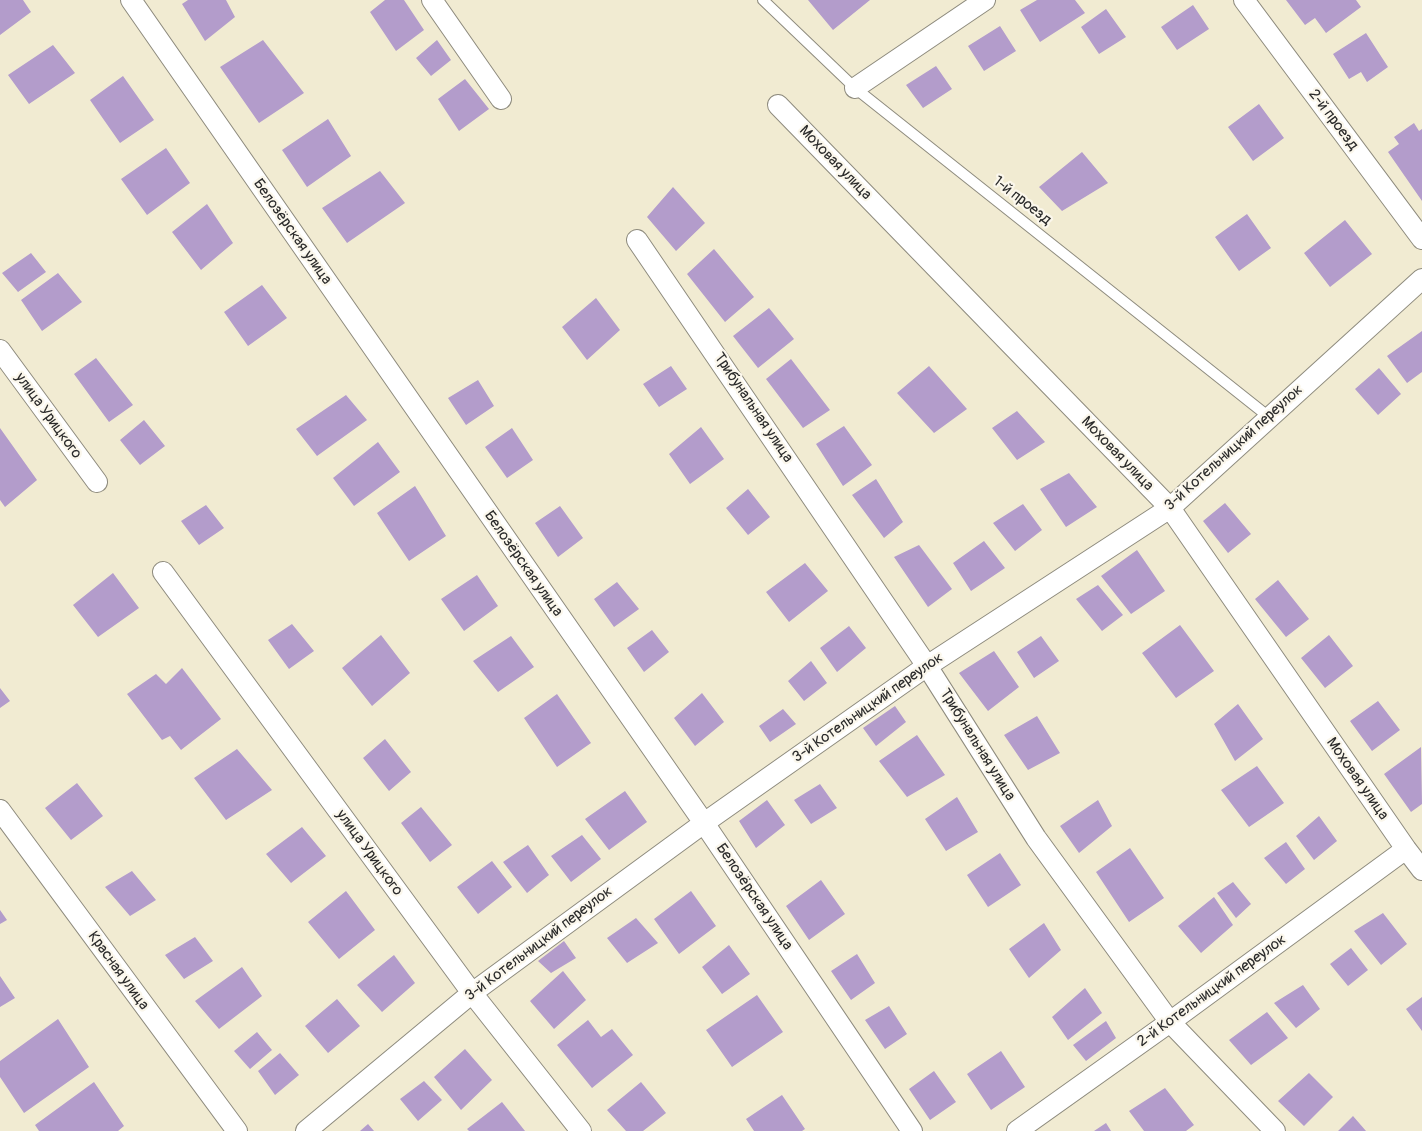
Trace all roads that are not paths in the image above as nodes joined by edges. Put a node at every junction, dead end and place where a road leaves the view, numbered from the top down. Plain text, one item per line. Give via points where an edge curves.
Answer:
1 (131, 0) edge
2 (432, 0) edge
3 (763, 0) edge
4 (985, 0) edge
5 (1244, 0) edge
6 (856, 88) junction
7 (501, 99) dead end
8 (778, 105) dead end
9 (1422, 239) edge
10 (637, 240) dead end
11 (1422, 278) edge
12 (0, 350) edge
13 (1270, 417) junction
14 (97, 482) dead end
15 (1170, 508) junction
16 (162, 572) dead end
17 (928, 666) junction
18 (0, 810) edge
19 (704, 823) junction
20 (1406, 849) junction
21 (1422, 870) edge
22 (472, 993) junction
23 (1170, 1022) junction
24 (237, 1131) edge
25 (306, 1131) edge
26 (581, 1131) edge
27 (912, 1131) edge
28 (1017, 1131) edge
29 (1275, 1131) edge

1 - 19 street, Белозёрская улица
2 - 7 street
3 - 6 lane, 1-й проезд
4 - 6 street
5 - 9 street, 2-й проезд
6 - 13 lane, 1-й проезд
8 - 15 street, Моховая улица
10 - 17 street, Трибунальная улица
11 - 13 street, 3-й Котельницкий переулок
12 - 14 street, улица Урицкого
13 - 15 street, 3-й Котельницкий переулок
15 - 17 street, 3-й Котельницкий переулок
15 - 20 street, Моховая улица
16 - 22 street, улица Урицкого
17 - 19 street, 3-й Котельницкий переулок
17 - 23 street, Трибунальная улица via 1036,838
18 - 24 street, Красная улица
19 - 22 street, 3-й Котельницкий переулок
19 - 27 street, Белозёрская улица
20 - 21 street, Моховая улица
20 - 23 street, 2-й Котельницкий переулок
22 - 25 street, 3-й Котельницкий переулок
22 - 26 street, улица Урицкого
23 - 28 street, 2-й Котельницкий переулок
23 - 29 street, Трибунальная улица

